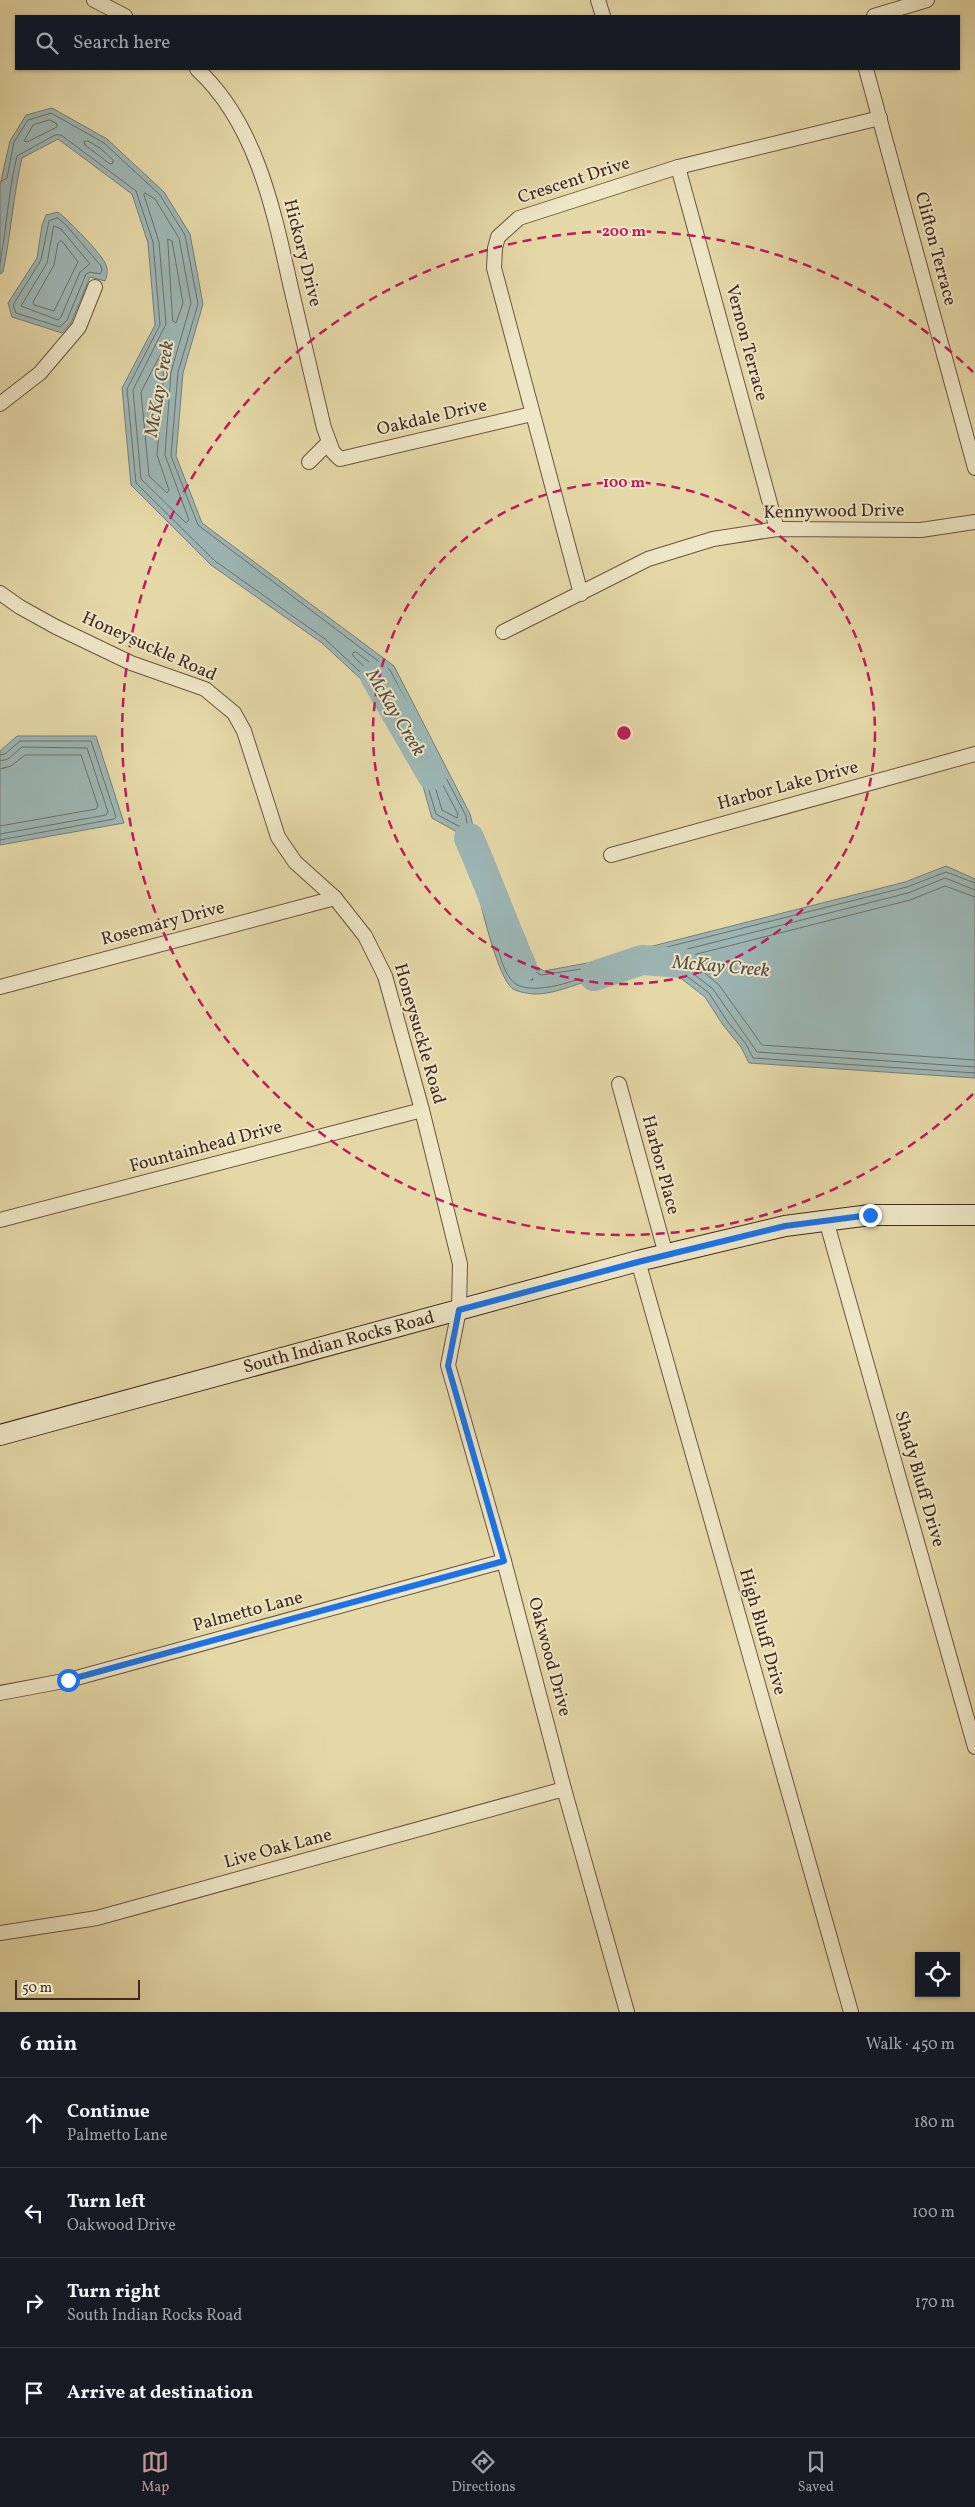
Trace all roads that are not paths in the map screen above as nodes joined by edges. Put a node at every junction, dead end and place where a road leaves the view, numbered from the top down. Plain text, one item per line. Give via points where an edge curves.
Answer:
1 (94, 0) edge
2 (598, 0) edge
3 (927, 0) edge
4 (123, 15) edge
5 (602, 15) edge
6 (877, 15) edge
7 (198, 70) edge
8 (866, 70) edge
9 (880, 118) junction
10 (678, 167) junction
11 (95, 288) dead end
12 (0, 404) edge
13 (532, 414) junction
14 (329, 442) junction
15 (340, 459) joint
16 (308, 462) dead end
17 (975, 468) edge
18 (975, 522) edge
19 (777, 529) junction
20 (0, 593) edge
21 (581, 594) junction
22 (503, 632) dead end
23 (975, 754) edge
24 (611, 855) dead end
25 (335, 898) junction
26 (0, 987) edge
27 (619, 1084) dead end
28 (422, 1110) junction
29 (975, 1215) edge
30 (0, 1220) edge
31 (826, 1220) junction
32 (666, 1255) junction
33 (638, 1262) junction
34 (459, 1310) junction
35 (0, 1435) edge
36 (504, 1561) junction
37 (0, 1694) edge
38 (975, 1747) edge
39 (564, 1789) junction
40 (0, 1933) edge
41 (627, 2012) edge
42 (851, 2012) edge

1 - 4 street
2 - 5 street
3 - 6 street
7 - 14 street, Hickory Drive via 240,124 259,169 273,210
8 - 9 street, Clifton Terrace
9 - 10 street, Crescent Drive
9 - 17 street, Clifton Terrace
10 - 13 street, Crescent Drive via 519,218 498,237 494,268
10 - 19 street, Vernon Terrace
11 - 12 street via 79,327 40,373
13 - 15 street, Oakdale Drive
13 - 21 street, Crescent Drive
14 - 15 street, Hickory Drive via 332,452
14 - 16 street
18 - 19 street, Kennywood Drive via 922,530
19 - 21 street, Kennywood Drive via 712,539 648,559
20 - 25 street, Honeysuckle Road via 56,627 131,663 205,689 234,713 246,739 278,837 295,862
21 - 22 street, Kennywood Drive
23 - 24 street, Harbor Lake Drive
25 - 26 street, Rosemary Drive
25 - 28 street, Honeysuckle Road via 365,936 385,976
27 - 32 street, Harbor Place
28 - 30 street, Fountainhead Drive
28 - 34 street, Honeysuckle Road via 460,1264
29 - 31 street, South Indian Rocks Road via 870,1215
31 - 32 street, South Indian Rocks Road via 785,1226
31 - 38 street, Shady Bluff Drive
32 - 33 street, South Indian Rocks Road
33 - 34 street, South Indian Rocks Road
33 - 42 street, High Bluff Drive
34 - 35 street, South Indian Rocks Road
34 - 36 street, Oakwood Drive via 448,1366
36 - 37 street, Palmetto Lane via 68,1680
36 - 39 street, Oakwood Drive
39 - 40 street, Live Oak Lane via 97,1918
39 - 41 street, Oakwood Drive

